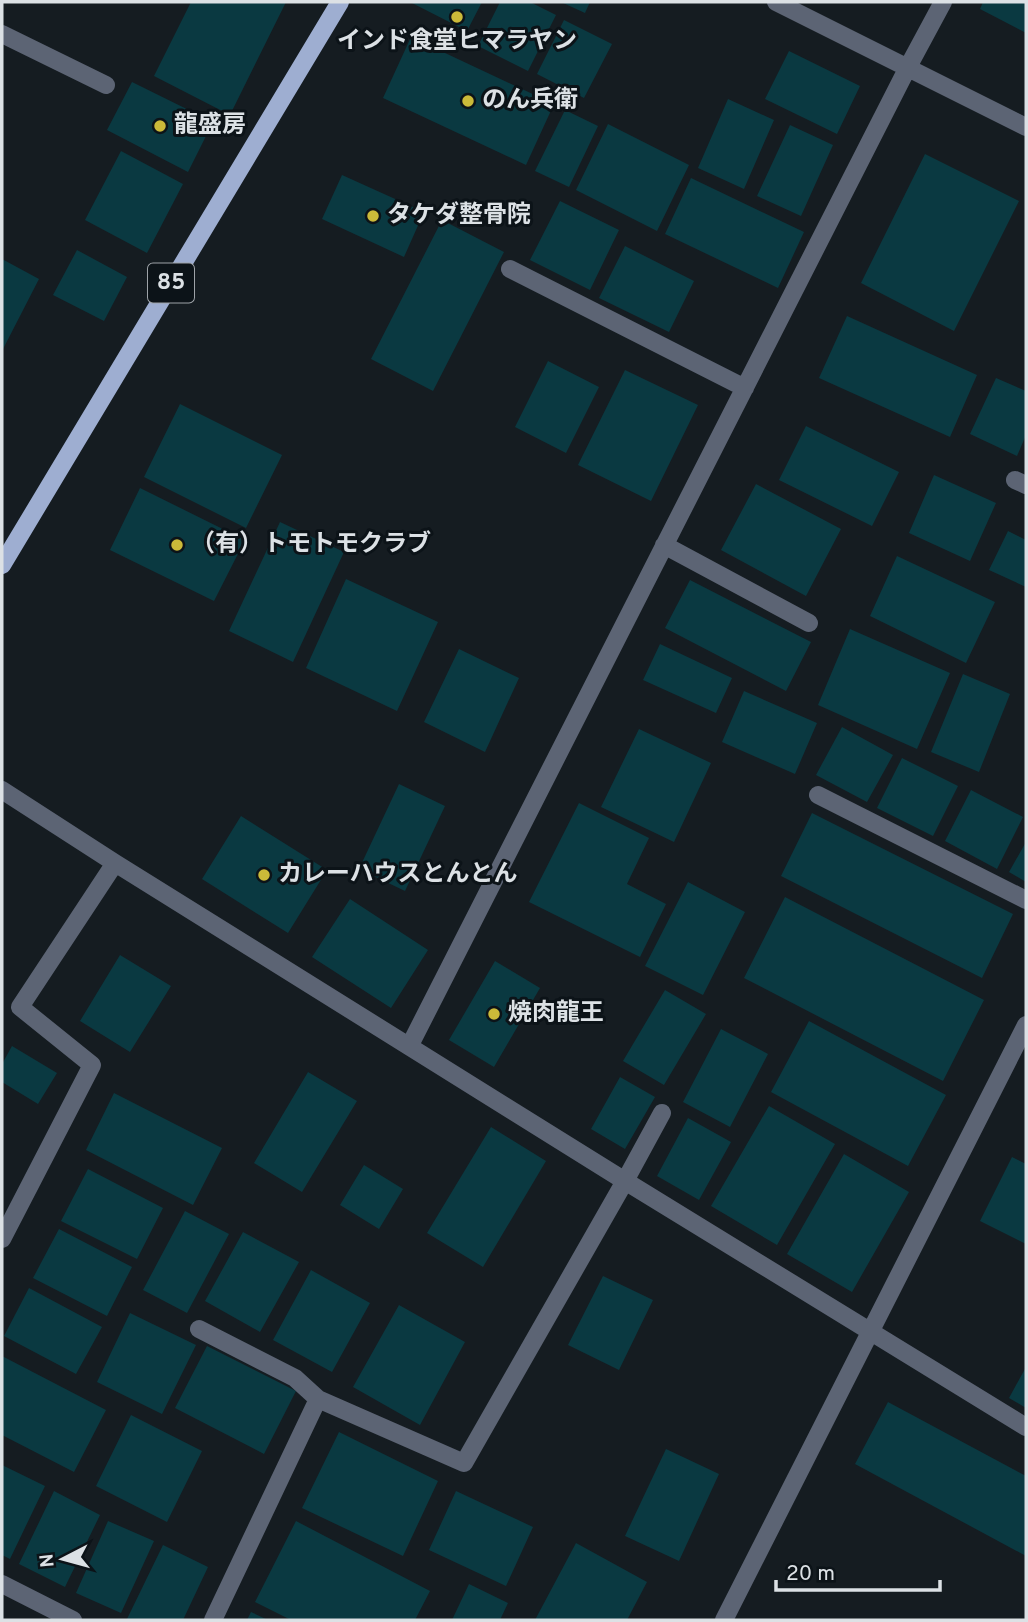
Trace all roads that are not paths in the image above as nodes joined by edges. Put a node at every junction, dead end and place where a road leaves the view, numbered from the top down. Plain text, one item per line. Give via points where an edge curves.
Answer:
1 (340, 2) edge
2 (776, 2) edge
3 (943, 2) edge
4 (2, 34) edge
5 (908, 67) junction
6 (106, 85) dead end
7 (1026, 127) edge
8 (510, 269) dead end
9 (745, 388) junction
10 (664, 545) junction
11 (2, 565) edge
12 (809, 623) dead end
13 (2, 790) edge
14 (818, 794) dead end
15 (115, 863) junction
16 (1026, 900) edge
17 (1026, 1025) edge
18 (410, 1045) junction
19 (662, 1113) dead end
20 (625, 1181) junction
21 (2, 1239) edge
22 (199, 1329) dead end
23 (870, 1331) junction
24 (317, 1399) junction
25 (1026, 1427) edge
26 (2, 1584) edge
27 (730, 1618) edge
28 (73, 1620) edge
29 (212, 1620) edge

1 - 11 main road, 85
2 - 5 street
3 - 5 street
4 - 6 street
5 - 7 street
5 - 9 street
8 - 9 street
9 - 10 street
10 - 12 street
10 - 18 street
13 - 15 street
14 - 16 street
15 - 18 street
15 - 21 street via 20,1007 92,1065
17 - 23 street
18 - 20 street
19 - 20 street
20 - 23 street
20 - 24 street via 464,1463
22 - 24 street via 295,1378
23 - 25 street
23 - 27 street
24 - 29 street
26 - 28 street

